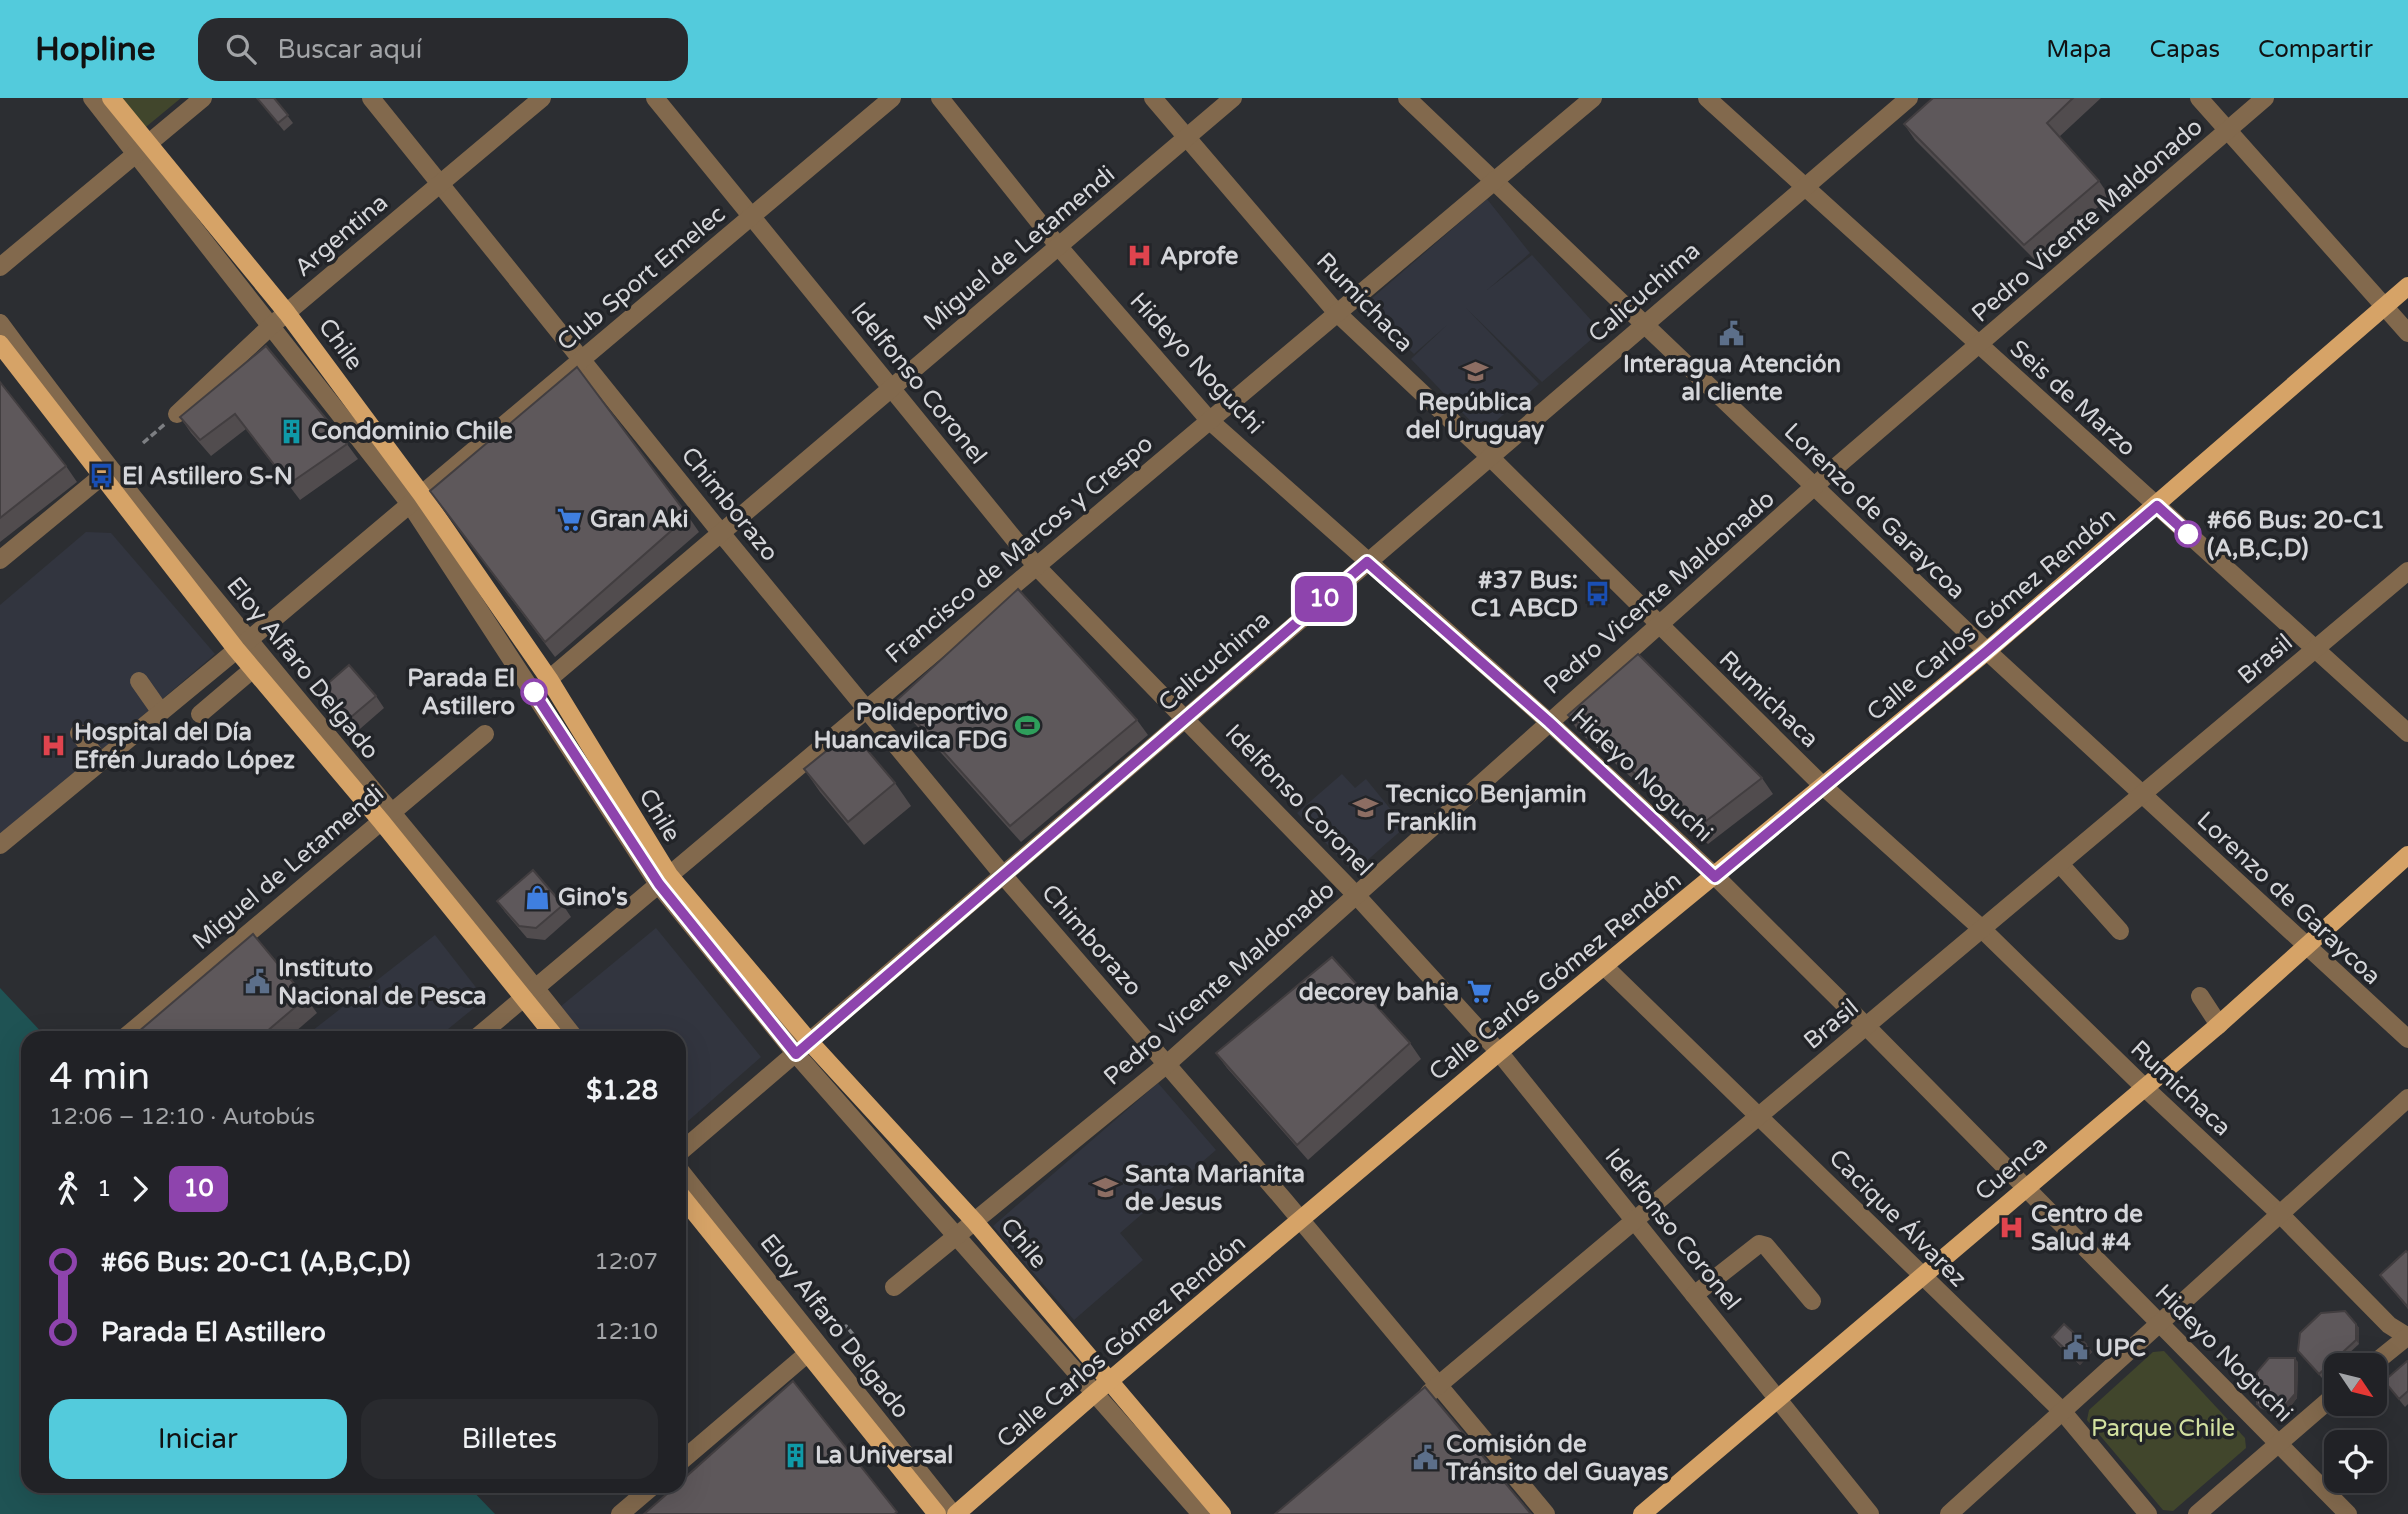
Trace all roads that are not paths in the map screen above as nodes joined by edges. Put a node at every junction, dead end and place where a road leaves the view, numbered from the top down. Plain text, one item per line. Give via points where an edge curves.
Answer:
1 (92, 98) edge
2 (111, 98) edge
3 (203, 98) edge
4 (370, 98) edge
5 (542, 98) edge
6 (655, 98) edge
7 (892, 98) edge
8 (940, 98) edge
9 (1153, 98) edge
10 (1233, 98) edge
11 (1406, 98) edge
12 (1593, 98) edge
13 (1707, 98) edge
14 (1909, 98) edge
15 (2199, 98) edge
16 (2265, 98) edge
17 (2228, 131) junction
18 (1186, 138) junction
19 (142, 149) junction
20 (1494, 182) junction
21 (440, 184) junction
22 (1806, 187) junction
23 (751, 218) junction
24 (1059, 247) junction
25 (0, 267) edge
26 (2408, 286) edge
27 (2384, 307) junction
28 (1336, 312) junction
29 (287, 313) junction
30 (0, 323) edge
31 (1646, 324) junction
32 (272, 326) junction
33 (2408, 333) edge
34 (0, 344) edge
35 (1978, 345) junction
36 (582, 360) junction
37 (892, 388) junction
38 (177, 414) road end
39 (1210, 421) junction
40 (1490, 457) junction
41 (102, 476) junction
42 (1814, 487) junction
43 (416, 499) junction
44 (2157, 506) junction
45 (721, 533) junction
46 (7, 560) edge
47 (1367, 562) junction
48 (1037, 567) junction
49 (2408, 572) edge
50 (1657, 625) junction
51 (242, 645) junction
52 (2315, 650) junction
53 (1987, 651) junction
54 (253, 669) junction
55 (549, 679) junction
56 (139, 681) dead end
57 (867, 709) junction
58 (160, 711) junction
59 (200, 714) dead end
60 (1186, 718) junction
61 (1549, 722) junction
62 (79, 733) dead end
63 (2408, 733) edge
64 (485, 734) dead end
65 (99, 761) junction
66 (1823, 786) junction
67 (2142, 794) junction
68 (386, 817) junction
69 (0, 845) edge
70 (2408, 855) edge
71 (2060, 864) junction
72 (1003, 875) junction
73 (1715, 877) junction
74 (664, 880) junction
75 (1356, 895) junction
76 (1982, 929) junction
77 (2120, 931) dead end
78 (2306, 946) junction
79 (1604, 966) junction
80 (530, 992) junction
81 (2200, 996) dead end
82 (2219, 1025) junction
83 (1866, 1026) junction
84 (132, 1031) edge
85 (487, 1031) edge
86 (552, 1031) edge
87 (568, 1031) edge
88 (2408, 1039) edge
89 (803, 1048) junction
90 (1499, 1052) junction
91 (1167, 1064) junction
92 (2144, 1087) junction
93 (2408, 1098) edge
94 (1760, 1115) junction
95 (686, 1147) edge
96 (686, 1178) edge
97 (2025, 1187) junction
98 (686, 1202) edge
99 (2280, 1214) junction
100 (1635, 1220) junction
101 (1301, 1221) junction
102 (975, 1223) junction
103 (958, 1237) junction
104 (1921, 1276) junction
105 (894, 1287) dead end
106 (1694, 1295) junction
107 (1812, 1300) dead end
108 (2159, 1323) junction
109 (2408, 1336) edge
110 (808, 1353) junction
111 (2387, 1353) edge
112 (1437, 1386) junction
113 (1102, 1388) junction
114 (1776, 1399) junction
115 (1417, 1403) edge
116 (2324, 1404) edge
117 (2063, 1412) junction
118 (2278, 1442) junction
119 (686, 1457) edge
120 (645, 1493) edge
121 (620, 1514) edge
122 (937, 1514) edge
123 (955, 1514) edge
124 (1201, 1514) edge
125 (1222, 1514) edge
126 (1546, 1514) edge
127 (1642, 1514) edge
128 (1870, 1514) edge
129 (1949, 1514) edge
130 (2148, 1514) edge
131 (2197, 1514) edge
132 (2348, 1514) edge

1 - 19 street, Chile
2 - 19 main road, Chile
3 - 19 street
4 - 21 street, Chimborazo
5 - 21 street, Argentina
6 - 23 street, Idelfonso Coronel
7 - 23 street, Club Sport Emelec
8 - 24 street, Hideyo Noguchi
9 - 18 street, Rumichaca
10 - 18 street, Miguel de Letamendi
11 - 20 street, Lorenzo de Garaycoa
12 - 20 street, Francisco de Marcos y Crespo
13 - 22 street, Seis de Marzo
14 - 22 street, Calicuchima
15 - 17 street
16 - 17 street, Pedro Vicente Maldonado
17 - 27 street
17 - 35 street, Pedro Vicente Maldonado
18 - 24 street, Miguel de Letamendi
18 - 28 street, Rumichaca
19 - 25 street
19 - 29 main road, Chile
19 - 32 street, Chile
20 - 28 street, Francisco de Marcos y Crespo
20 - 31 street, Lorenzo de Garaycoa
21 - 29 street, Argentina
21 - 36 street, Chimborazo
22 - 31 street, Calicuchima
22 - 35 street, Seis de Marzo
23 - 36 street, Club Sport Emelec
23 - 37 street, Idelfonso Coronel
24 - 37 street, Miguel de Letamendi
24 - 39 street, Hideyo Noguchi
26 - 27 main road, Calle Carlos Gómez Rendón
27 - 33 street
27 - 44 main road, Calle Carlos Gómez Rendón
28 - 39 street, Francisco de Marcos y Crespo
28 - 40 street, Rumichaca
29 - 32 street, Argentina
29 - 43 main road, Chile
30 - 51 street, Eloy Alfaro Delgado
31 - 40 street, Calicuchima
31 - 42 street, Lorenzo de Garaycoa
32 - 38 street, Argentina
32 - 43 street, Chile
34 - 41 main road, Eloy Alfaro Delgado
35 - 42 street, Pedro Vicente Maldonado
35 - 44 street, Seis de Marzo
36 - 43 street, Club Sport Emelec
36 - 45 street, Chimborazo
37 - 45 street, Miguel de Letamendi
37 - 48 street, Idelfonso Coronel
39 - 47 street, Hideyo Noguchi
39 - 48 street, Francisco de Marcos y Crespo
40 - 47 street, Calicuchima
40 - 50 street, Rumichaca
41 - 46 street
41 - 51 main road, Eloy Alfaro Delgado
42 - 50 street, Pedro Vicente Maldonado
42 - 53 street, Lorenzo de Garaycoa
43 - 51 street, Club Sport Emelec
43 - 55 main road, Chile
43 - 74 street, Chile via 530,694
44 - 52 street, Seis de Marzo
44 - 53 main road, Calle Carlos Gómez Rendón
45 - 55 street, Miguel de Letamendi
45 - 57 street, Chimborazo
47 - 60 street, Calicuchima
47 - 61 street, Hideyo Noguchi
48 - 57 street, Francisco de Marcos y Crespo
48 - 60 street, Idelfonso Coronel
49 - 52 street, Brasil
50 - 61 street, Pedro Vicente Maldonado
50 - 66 street, Rumichaca
51 - 54 main road, Eloy Alfaro Delgado
51 - 58 street, Club Sport Emelec
51 - 68 street, Eloy Alfaro Delgado
52 - 63 street, Seis de Marzo
52 - 67 street, Brasil
53 - 66 main road, Calle Carlos Gómez Rendón
53 - 67 street, Lorenzo de Garaycoa
54 - 59 street
54 - 68 main road, Eloy Alfaro Delgado
55 - 74 main road, Chile
56 - 58 street
57 - 72 street, Chimborazo
57 - 74 street, Francisco de Marcos y Crespo
58 - 65 street, Club Sport Emelec
60 - 72 street, Calicuchima
60 - 75 street, Idelfonso Coronel
61 - 73 street, Hideyo Noguchi
61 - 75 street, Pedro Vicente Maldonado
62 - 65 street
64 - 68 street, Miguel de Letamendi
65 - 69 street, Club Sport Emelec
66 - 73 main road, Calle Carlos Gómez Rendón
66 - 76 street, Rumichaca
67 - 71 street, Brasil
67 - 78 street, Lorenzo de Garaycoa
68 - 80 main road, Eloy Alfaro Delgado
68 - 84 street, Miguel de Letamendi
70 - 78 main road, Cuenca
71 - 76 street, Brasil
71 - 77 street
72 - 89 street, Calicuchima
72 - 91 street, Chimborazo
73 - 79 main road, Calle Carlos Gómez Rendón
73 - 83 street, Hideyo Noguchi
74 - 80 street, Francisco de Marcos y Crespo
74 - 89 main road, Chile
75 - 90 street, Idelfonso Coronel
75 - 91 street, Pedro Vicente Maldonado
76 - 83 street, Brasil
76 - 92 street, Rumichaca
78 - 82 main road, Cuenca
78 - 88 street, Lorenzo de Garaycoa
79 - 90 main road, Calle Carlos Gómez Rendón
79 - 94 street, Cacique Álvarez
80 - 85 street, Francisco de Marcos y Crespo
80 - 86 main road, Eloy Alfaro Delgado
80 - 87 street, Eloy Alfaro Delgado
81 - 82 street
82 - 92 main road, Cuenca
83 - 94 street, Brasil
83 - 97 street, Hideyo Noguchi
89 - 95 street, Calicuchima
89 - 102 main road, Chile
89 - 103 street, Chile
90 - 100 street, Idelfonso Coronel
90 - 101 main road, Calle Carlos Gómez Rendón
91 - 101 street, Chimborazo
91 - 102 street, Pedro Vicente Maldonado
92 - 97 main road, Cuenca
92 - 99 street, Rumichaca
93 - 99 street
94 - 100 street, Brasil
94 - 104 street, Cacique Álvarez
96 - 123 street, Eloy Alfaro Delgado
97 - 104 main road, Cuenca
97 - 108 street, Hideyo Noguchi
98 - 110 main road, Eloy Alfaro Delgado
99 - 108 street
99 - 109 street, Rumichaca via 2389,1325
100 - 106 street, Idelfonso Coronel
100 - 112 street, Brasil
101 - 112 street, Chimborazo
101 - 113 main road, Calle Carlos Gómez Rendón
102 - 103 street, Pedro Vicente Maldonado
102 - 113 main road, Chile
103 - 105 street, Pedro Vicente Maldonado
103 - 113 street, Chile
104 - 114 main road, Cuenca
104 - 117 street, Cacique Álvarez
106 - 107 street via 1759,1244 1766,1246
106 - 114 street, Idelfonso Coronel
108 - 117 street
108 - 118 street, Hideyo Noguchi
109 - 111 street
110 - 119 street
110 - 122 main road, Eloy Alfaro Delgado
112 - 115 street, Brasil
112 - 126 street, Chimborazo
113 - 123 main road, Calle Carlos Gómez Rendón
113 - 124 street, Chile
113 - 125 main road, Chile
114 - 127 main road, Cuenca
114 - 128 street, Idelfonso Coronel
116 - 118 street
117 - 129 street
117 - 130 street, Cacique Álvarez
118 - 131 street
118 - 132 street, Hideyo Noguchi
120 - 121 street

